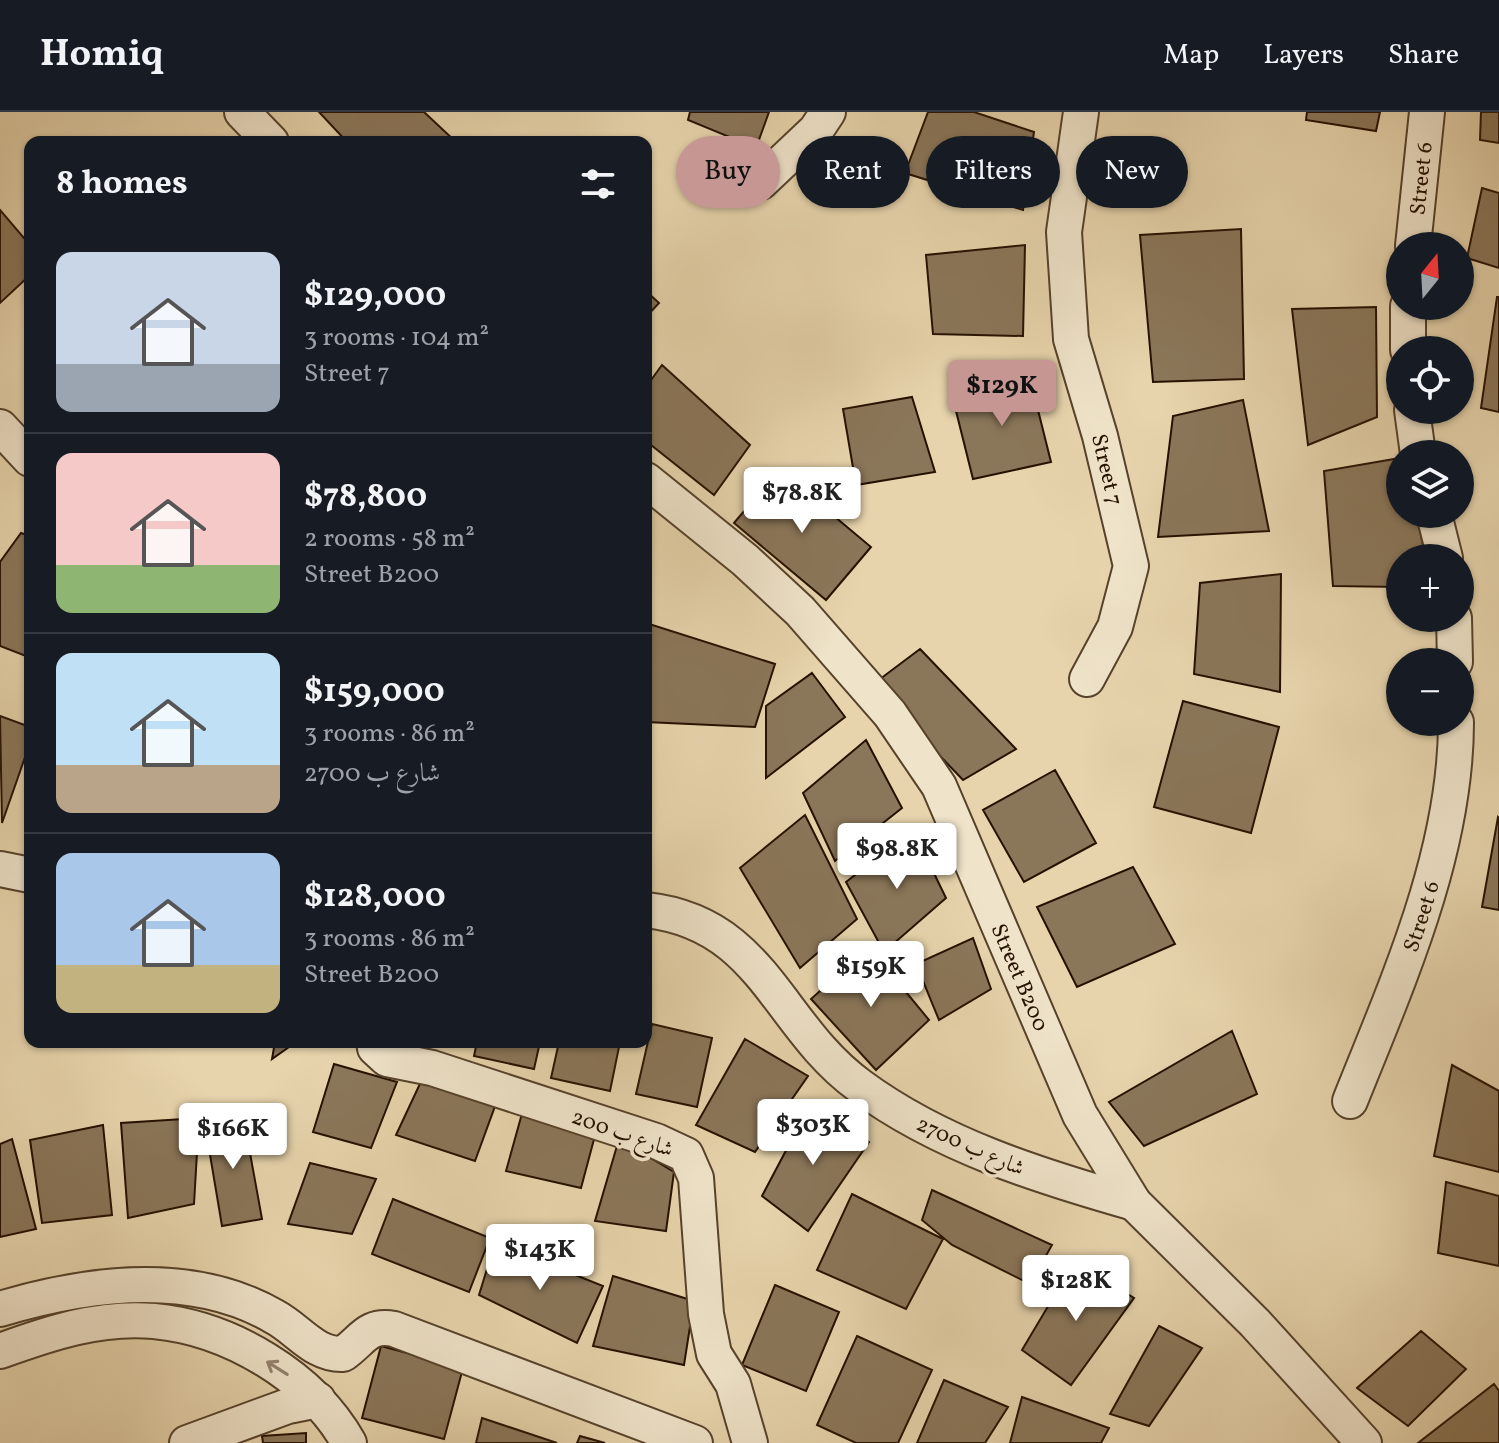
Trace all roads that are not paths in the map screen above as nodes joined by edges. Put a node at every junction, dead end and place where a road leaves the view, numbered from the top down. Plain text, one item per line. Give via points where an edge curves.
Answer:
1 (242, 112) edge
2 (828, 112) edge
3 (1081, 112) edge
4 (1427, 112) edge
5 (265, 136) edge
6 (780, 164) edge
7 (1414, 232) edge
8 (0, 427) edge
9 (24, 453) edge
10 (652, 485) edge
11 (1087, 679) dead end
12 (1455, 736) edge
13 (0, 869) edge
14 (24, 874) edge
15 (652, 912) edge
16 (375, 1048) edge
17 (1350, 1101) dead end
18 (1134, 1203) junction
19 (0, 1309) edge
20 (0, 1351) edge
21 (318, 1400) junction
22 (187, 1443) edge
23 (349, 1443) edge
24 (695, 1443) edge
25 (750, 1443) edge
26 (1364, 1443) edge

1 - 5 street
2 - 6 street
3 - 11 street, Street 7 via 1064,232 1071,339 1131,566 1115,627
4 - 7 street, Street 6
8 - 9 street
10 - 18 street, Street B200 via 800,611 917,753 956,821 1080,1115
12 - 17 street, Street 6 via 1452,788 1438,852
13 - 14 street
15 - 18 street, شارع ب 2700 via 705,925 742,951 829,1062 895,1110 1046,1178
16 - 25 street, شارع ب 200 via 387,1059 432,1068 686,1155 696,1178 714,1354 733,1384
18 - 26 street, Street B200 via 1255,1323
19 - 24 street via 51,1294 181,1286 230,1296 276,1317 328,1355 343,1354 378,1326 394,1329
21 -> 20 street via 284,1371 250,1352 198,1331 154,1321 58,1330
21 - 22 street
21 - 23 street

